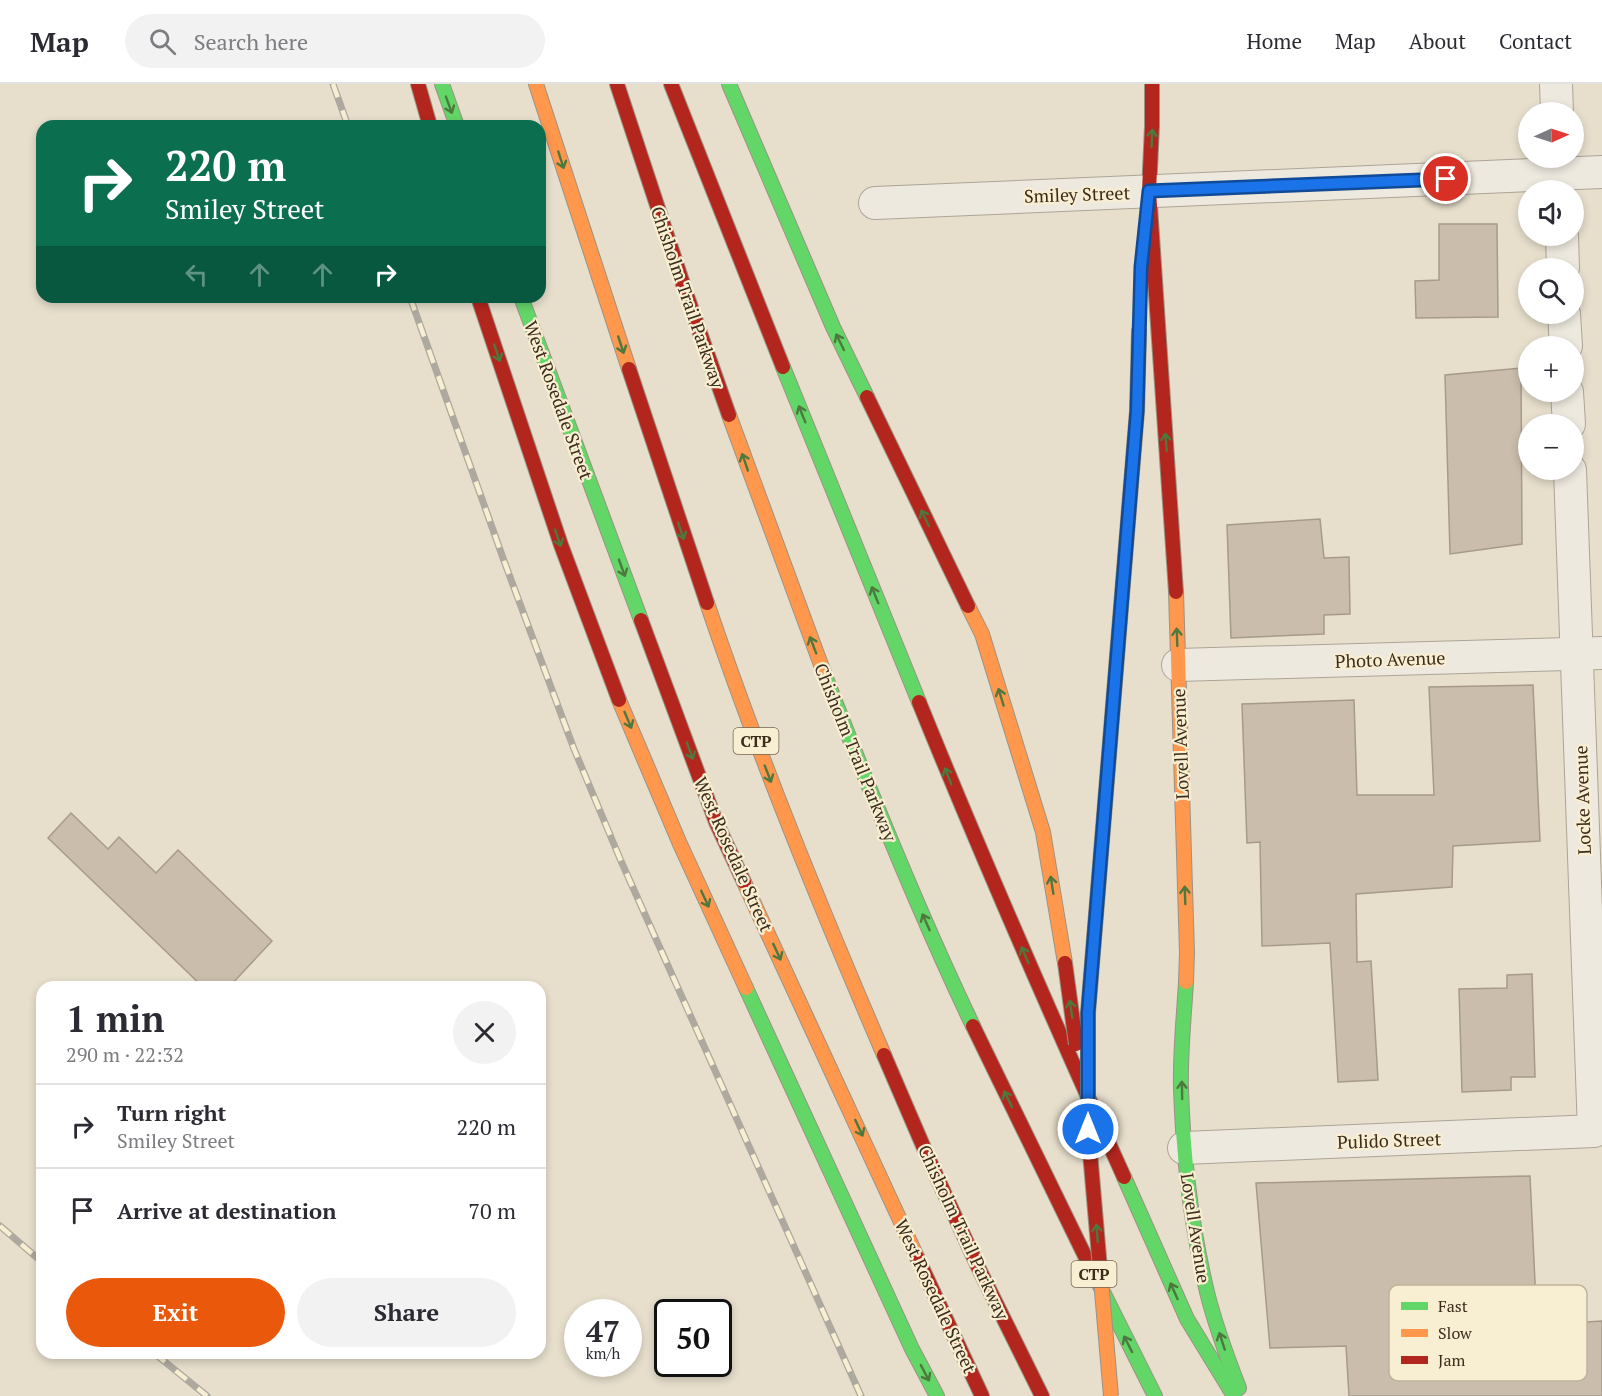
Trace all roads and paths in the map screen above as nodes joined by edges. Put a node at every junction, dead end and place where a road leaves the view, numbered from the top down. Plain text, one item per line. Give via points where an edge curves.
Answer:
1 (418, 84) edge
2 (442, 84) edge
3 (536, 84) edge
4 (617, 84) edge
5 (671, 84) edge
6 (729, 84) edge
7 (1152, 84) edge
8 (1556, 84) edge
9 (1557, 102) edge
10 (428, 120) edge
11 (455, 120) edge
12 (1602, 172) edge
13 (1559, 174) edge
14 (1149, 191) junction
15 (875, 203) dead end
16 (1141, 278) dead end
17 (480, 303) edge
18 (523, 303) edge
19 (1140, 322) dead end
20 (1571, 480) edge
21 (1589, 653) edge
22 (1178, 665) junction
23 (1088, 1129) junction
24 (1594, 1131) joint
25 (1184, 1148) junction
26 (937, 1396) edge
27 (982, 1396) edge
28 (1042, 1396) edge
29 (1111, 1396) edge
30 (1155, 1396) edge
31 (1234, 1396) edge
32 (1243, 1396) edge

1 - 10 main road
2 -> 11 main road
3 -> 28 main road, Chisholm Trail Parkway / CTP via 723,654 787,823 930,1162
30 -> 4 main road, Chisholm Trail Parkway / CTP via 981,1043 871,790 768,527 670,249
31 -> 5 main road via 1187,1319 971,832
23 -> 6 main road, bridge via 1043,832 982,634 833,327
14 -> 7 main road, Lovell Avenue
8 - 9 street
12 - 13 street, Smiley Street
13 - 14 street, Smiley Street
14 - 15 street, Smiley Street
14 - 16 main road
22 -> 14 main road, Lovell Avenue
17 -> 26 main road via 561,545 617,694 680,844
18 -> 27 main road, West Rosedale Street via 716,822
19 - 23 main road, bridge via 1137,411 1088,1013
20 - 21 street, Locke Avenue
21 - 22 street, Photo Avenue
21 - 24 street, Locke Avenue
25 -> 22 main road, Lovell Avenue via 1181,1085 1186,953
29 -> 23 main road, bridge
24 - 25 street, Pulido Street
32 -> 25 main road, Lovell Avenue via 1207,1294 1194,1233

